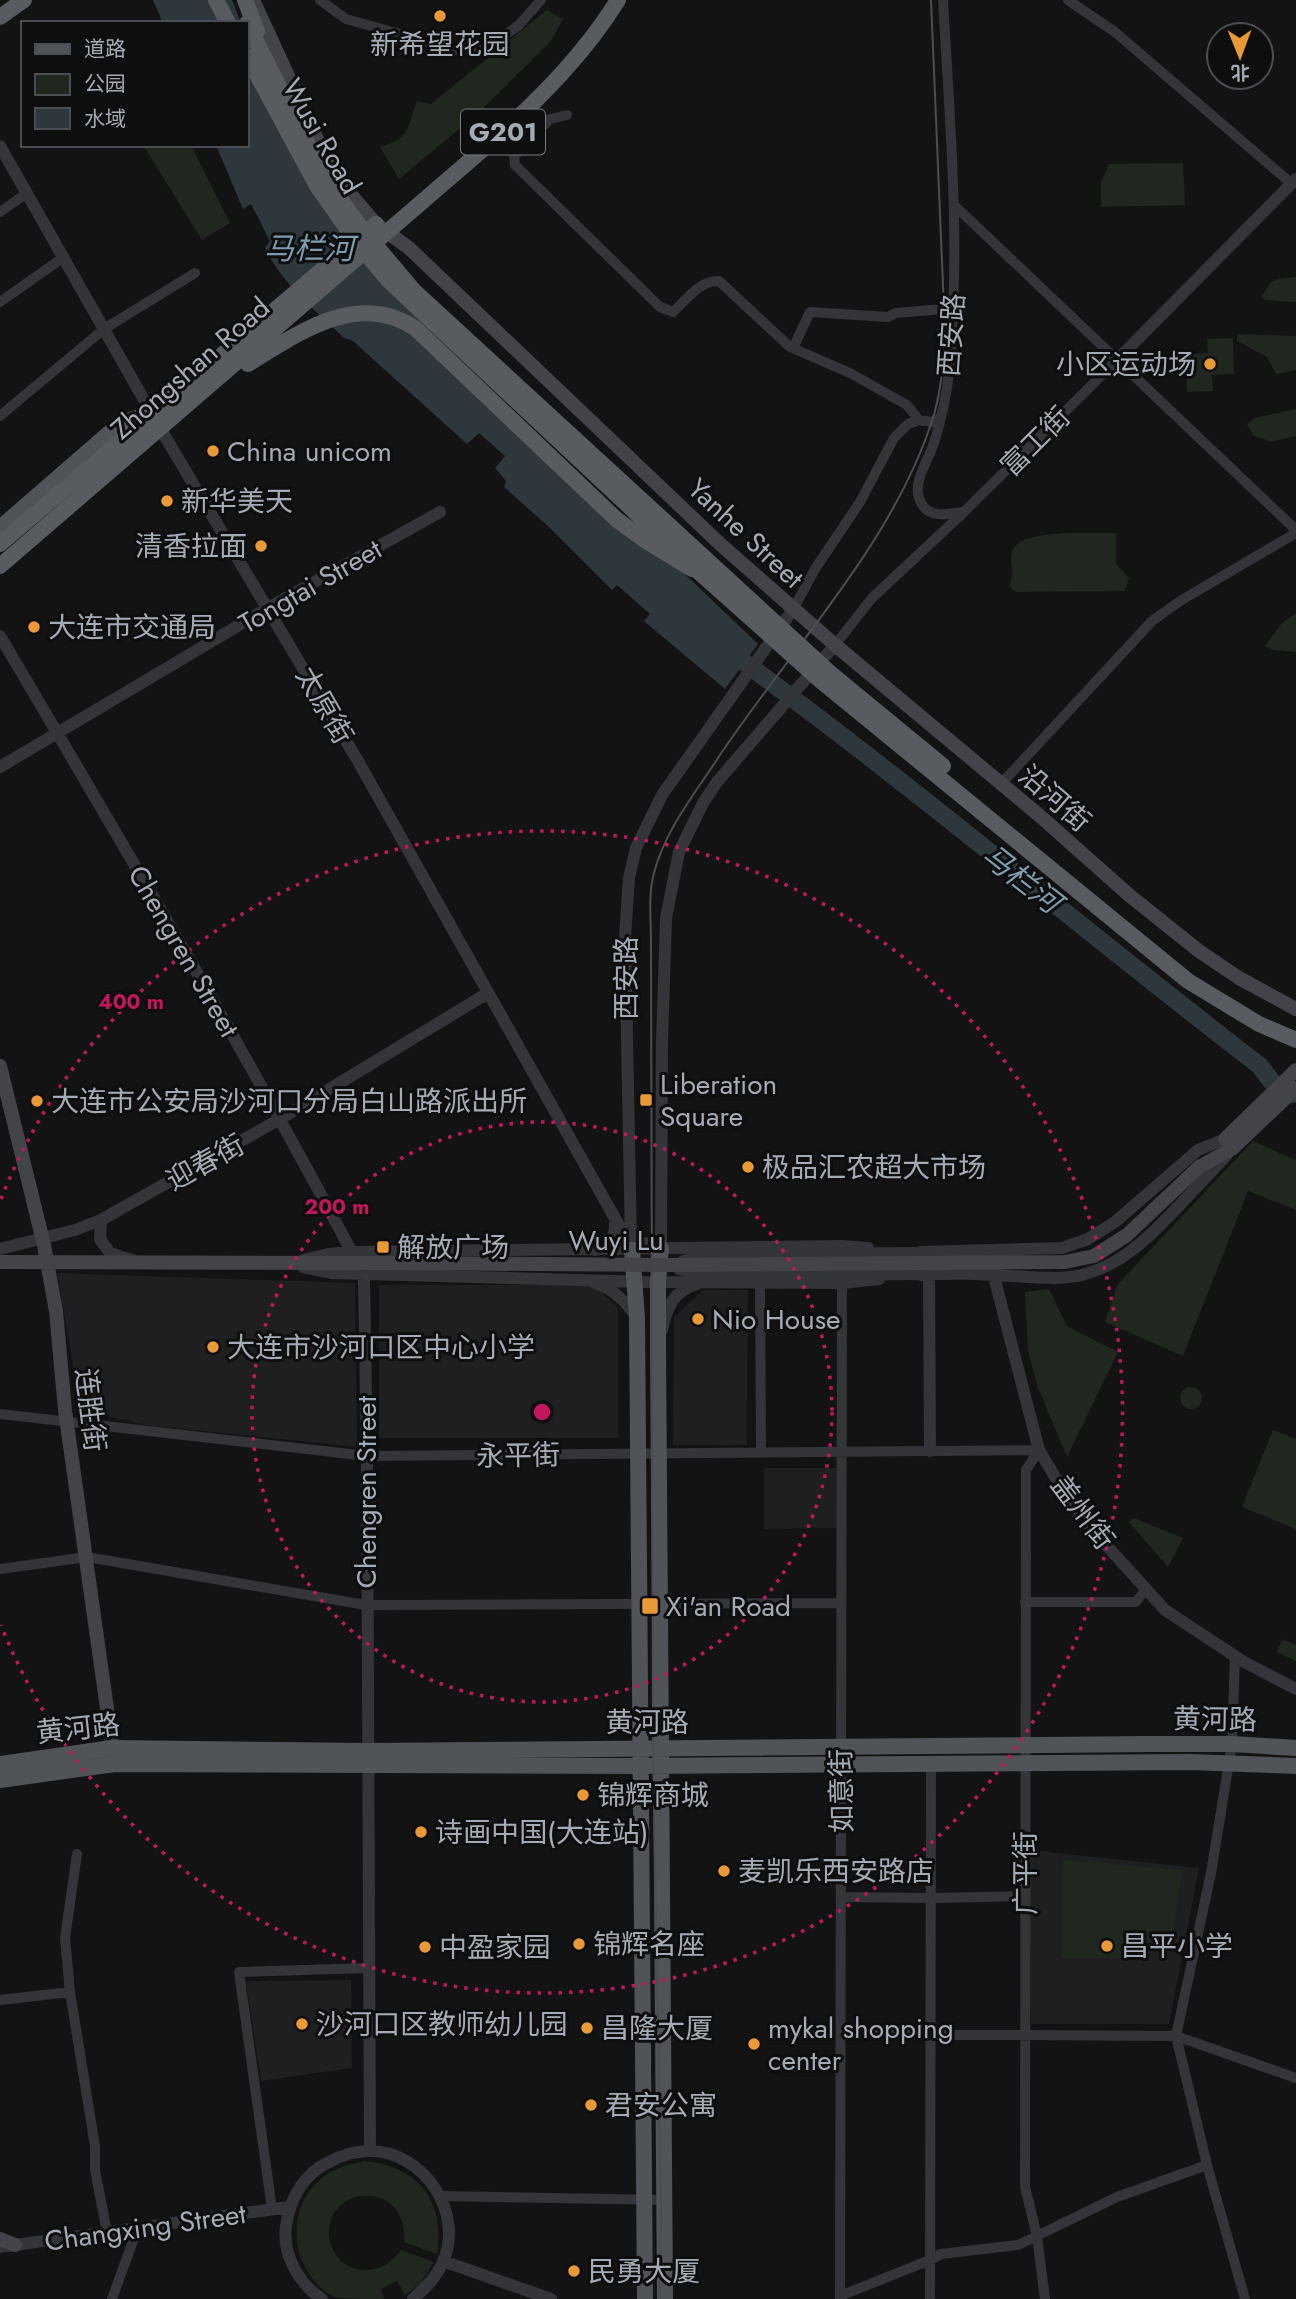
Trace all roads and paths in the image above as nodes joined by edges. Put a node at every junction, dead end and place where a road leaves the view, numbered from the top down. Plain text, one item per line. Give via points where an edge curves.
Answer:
1 (24, 0) edge
2 (216, 0) edge
3 (235, 0) edge
4 (245, 0) edge
5 (253, 0) edge
6 (320, 0) edge
7 (541, 0) edge
8 (618, 0) edge
9 (943, 0) edge
10 (1068, 0) edge
11 (0, 17) edge
12 (227, 21) edge
13 (246, 21) edge
14 (248, 25) edge
15 (248, 58) edge
16 (282, 95) junction
17 (566, 115) dead end
18 (0, 146) edge
19 (1295, 183) edge
20 (27, 193) junction
21 (954, 205) junction
22 (0, 212) edge
23 (382, 228) junction
24 (64, 257) junction
25 (195, 273) dead end
26 (0, 302) edge
27 (292, 305) junction
28 (955, 308) junction
29 (104, 330) junction
30 (793, 348) junction
31 (1118, 359) junction
32 (206, 388) junction
33 (0, 416) edge
34 (941, 417) junction
35 (156, 421) junction
36 (919, 421) junction
37 (440, 512) dead end
38 (964, 512) junction
39 (0, 528) edge
40 (1296, 532) edge
41 (0, 544) edge
42 (0, 566) edge
43 (700, 573) junction
44 (268, 608) junction
45 (794, 608) junction
46 (0, 636) edge
47 (835, 645) junction
48 (58, 734) junction
49 (0, 767) edge
50 (1001, 784) junction
51 (488, 993) junction
52 (1296, 1009) edge
53 (1296, 1031) edge
54 (1296, 1040) edge
55 (0, 1066) edge
56 (1296, 1070) edge
57 (1296, 1088) edge
58 (280, 1119) junction
59 (1229, 1144) junction
60 (615, 1218) junction
61 (661, 1218) junction
62 (101, 1220) junction
63 (42, 1239) junction
64 (631, 1245) junction
65 (717, 1247) junction
66 (661, 1248) junction
67 (0, 1249) edge
68 (592, 1251) junction
69 (930, 1252) junction
70 (990, 1252) junction
71 (0, 1262) edge
72 (46, 1262) junction
73 (139, 1262) junction
74 (356, 1263) junction
75 (666, 1265) junction
76 (929, 1274) junction
77 (993, 1274) junction
78 (576, 1279) junction
79 (633, 1281) junction
80 (658, 1281) junction
81 (708, 1282) junction
82 (760, 1282) junction
83 (842, 1283) junction
84 (637, 1318) junction
85 (658, 1348) junction
86 (0, 1414) edge
87 (67, 1422) junction
88 (1039, 1450) junction
89 (930, 1451) junction
90 (761, 1452) junction
91 (842, 1452) junction
92 (638, 1453) junction
93 (660, 1453) junction
94 (367, 1456) junction
95 (88, 1556) junction
96 (0, 1569) edge
97 (1146, 1589) junction
98 (1025, 1602) junction
99 (660, 1603) junction
100 (841, 1603) junction
101 (639, 1604) junction
102 (366, 1605) junction
103 (1235, 1655) junction
104 (1296, 1689) edge
105 (1232, 1744) junction
106 (1025, 1745) junction
107 (931, 1746) junction
108 (640, 1748) junction
109 (662, 1748) junction
110 (1296, 1748) edge
111 (114, 1756) junction
112 (840, 1756) junction
113 (367, 1758) junction
114 (1025, 1762) junction
115 (931, 1763) junction
116 (1229, 1763) junction
117 (0, 1764) edge
118 (662, 1765) junction
119 (640, 1766) junction
120 (1296, 1766) edge
121 (0, 1780) edge
122 (77, 1854) dead end
123 (842, 1896) junction
124 (1025, 1896) junction
125 (932, 1898) junction
126 (369, 1968) junction
127 (70, 1992) junction
128 (0, 2000) edge
129 (841, 2034) junction
130 (932, 2035) junction
131 (1025, 2035) junction
132 (1176, 2036) junction
133 (1296, 2078) edge
134 (370, 2151) junction
135 (1207, 2165) junction
136 (440, 2196) junction
137 (646, 2199) junction
138 (665, 2200) junction
139 (289, 2207) junction
140 (272, 2209) junction
141 (138, 2227) junction
142 (107, 2232) junction
143 (1037, 2236) junction
144 (0, 2239) edge
145 (8, 2246) edge
146 (930, 2260) junction
147 (443, 2261) junction
148 (841, 2298) edge
149 (112, 2299) edge
150 (322, 2299) edge
151 (413, 2299) edge
152 (551, 2299) edge
153 (645, 2299) edge
154 (665, 2299) edge
155 (930, 2299) edge
156 (1045, 2299) edge
157 (1245, 2299) edge

1 - 11 highway
2 - 12 highway
3 - 13 highway
4 - 16 highway
5 - 23 main road, Yanhe Street via 330,165
6 - 7 street via 346,19 457,50 494,43 518,26
8 - 23 highway, Zhongshan Road / G201 via 595,35 531,106
9 - 21 street, 西安路
10 - 19 street via 1115,32
14 - 16 highway
15 - 43 highway, bridge via 317,186 388,280
16 - 53 highway, bridge via 325,178 414,291 830,673 1193,974 1263,1017
17 - 30 street via 550,120 514,156 515,164 660,307 673,312 710,281 719,281
18 - 20 street, 太原街
19 - 31 street, 富工街
20 - 22 street
20 - 24 street, 太原街
21 - 28 street, 西安路
21 - 31 street
23 - 27 highway, Zhongshan Road / G201
23 - 45 main road, Yanhe Street via 409,248 719,543
24 - 26 street
24 - 29 street, 太原街
25 - 29 street
27 - 32 highway, Zhongshan Road / G201
27 - 35 highway, Zhongshan Road / G201
28 - 30 street via 888,317 810,312
28 - 34 street, 西安路
29 - 33 street
29 - 35 street, 太原街
30 - 36 street via 907,405
31 - 38 street, 富工街
31 - 40 street
32 - 35 highway, Zhongshan Road / G201
32 - 43 highway, bridge via 327,320 364,312 401,318 616,519
34 - 36 street, 西安路
34 - 38 street via 919,481 919,499 932,514
35 - 39 main road via 122,422
35 - 41 highway, Zhongshan Road / G201
35 - 42 highway, Zhongshan Road / G201
35 - 44 street, 太原街
36 - 45 street, 西安路 via 908,424 894,438
37 - 44 street, Tongtai Street
38 - 47 street, 富工街 via 872,598
40 - 50 street via 1152,621
43 - 54 highway, bridge via 821,681 1188,981 1259,1024
44 - 48 street, Tongtai Street
44 - 51 street, 太原街
45 - 47 main road, 沿河街
45 - 64 street, 西安路 via 662,795 636,848 625,937
46 - 48 street, Chengren Street
47 - 50 main road, 沿河街
47 - 61 street, 西安路 via 703,803 679,852 666,918
48 - 49 street, Tongtai Street
48 - 58 street, Chengren Street
50 - 52 main road, 沿河街 via 1199,951
51 - 58 street, 迎春街
51 - 60 street, 太原街
55 - 63 main road, 连胜街
56 - 59 main road, bridge
57 - 59 main road, bridge
58 - 62 street, 迎春街
58 - 74 street, Chengren Street
59 - 70 street via 1198,1150 1088,1240 1062,1248
59 - 75 main road, Wuyi Lu, bridge via 1127,1235 1094,1256 1065,1262
59 - 77 street via 1141,1245 1114,1264 1075,1277
60 - 64 street, 太原街
60 - 68 street via 612,1239
61 - 65 street via 671,1237
61 - 66 street, 西安路
62 - 63 street, 迎春街
62 - 73 street via 100,1240 110,1253
63 - 67 street, 迎春街
63 - 72 main road, 连胜街
64 - 66 street
64 - 68 street
64 - 79 main road
64 - 80 street, 太原街
65 - 66 street
65 - 69 street via 841,1246
66 - 80 main road
68 - 74 street
69 - 70 street
69 - 75 street, bridge via 714,1254
70 - 77 street, 盖州街
71 - 72 main road, Wuyi Lu
72 - 73 main road, Wuyi Lu
72 - 87 main road, 连胜街 via 56,1311
73 - 74 main road, Wuyi Lu
74 - 75 main road, Wuyi Lu, bridge
74 - 78 street
74 - 94 street, Chengren Street via 363,1280
75 - 76 street, bridge via 713,1276
76 - 77 street
76 - 83 street
76 - 89 street
77 - 88 street, 盖州街
78 - 79 street
78 - 84 street via 616,1293
79 - 80 street
79 - 84 main road
80 - 81 street
80 - 85 main road
81 - 82 street
81 - 85 street via 687,1287 671,1301
82 - 83 street
82 - 90 street
83 - 91 street, 如意街
84 - 92 main road
85 - 93 main road
86 - 87 street, 永平街
87 - 94 street, 永平街
87 - 95 main road, 连胜街
88 - 89 street, 永平街
88 - 97 street, 盖州街 via 1098,1536
88 - 98 street, 广平街 via 1026,1470
89 - 91 street, 永平街
90 - 91 street, 永平街
90 - 93 street, 永平街
91 - 100 street, 如意街
92 - 93 street, 永平街
92 - 94 street, 永平街
92 - 101 main road
93 - 99 main road
94 - 102 street, Chengren Street
95 - 96 street
95 - 102 street
95 - 111 main road, 连胜街
97 - 98 street via 1136,1602
97 - 103 street, 盖州街 via 1165,1610
98 - 106 street, 广平街
99 - 100 street
99 - 101 street
99 - 109 main road
100 - 112 street, 如意街
101 - 102 street
101 - 108 main road
102 - 113 street, Chengren Street
103 - 104 street, 盖州街
103 - 105 street
105 - 106 main road, 黄河路
105 - 110 main road, 黄河路
105 - 116 street
106 - 107 main road, 黄河路
106 - 114 street, 广平街
107 - 112 main road, 黄河路
107 - 115 street
108 - 109 main road, 黄河路
108 - 113 main road, 黄河路
108 - 119 main road
109 - 112 main road, 黄河路
109 - 118 main road
111 - 113 main road, 黄河路
111 - 117 main road, 黄河路
111 - 121 main road, 黄河路
112 - 115 main road, 黄河路
112 - 118 main road, 黄河路
112 - 123 street, 如意街
113 - 119 main road, 黄河路
113 - 126 street, Chengren Street
114 - 115 main road, 黄河路
114 - 116 main road, 黄河路
114 - 124 street, 广平街
115 - 125 street
116 - 120 main road, 黄河路
116 - 132 street
118 - 119 main road, 黄河路
118 - 138 main road
119 - 137 main road
122 - 127 street via 65,1938
123 - 125 street
123 - 129 street, 如意街
124 - 125 street
124 - 131 street, 广平街
125 - 130 street
126 - 134 street, Chengren Street
126 - 140 street via 239,1972
127 - 128 street
127 - 142 street
129 - 130 street
129 - 148 street, 如意街
130 - 131 street
130 - 146 street
131 - 132 street
131 - 143 street, 广平街 via 1025,2187
132 - 133 street
132 - 135 street
134 - 136 street via 411,2164
134 - 139 street via 344,2154 320,2166 302,2184
135 - 143 street via 1117,2197
135 - 157 street
136 - 137 street
136 - 147 street via 449,2239
137 - 138 street
137 - 153 main road
138 - 154 main road
139 - 140 street, Changxing Street
139 - 150 street via 289,2254 298,2276
140 - 141 street, Changxing Street
141 - 142 street, Changxing Street
141 - 149 street
142 - 145 street, Changxing Street
143 - 146 street via 1018,2245 942,2254
143 - 156 street, 广平街
144 - 145 main road
146 - 148 street
146 - 155 street
147 - 151 street via 430,2284
147 - 152 street

